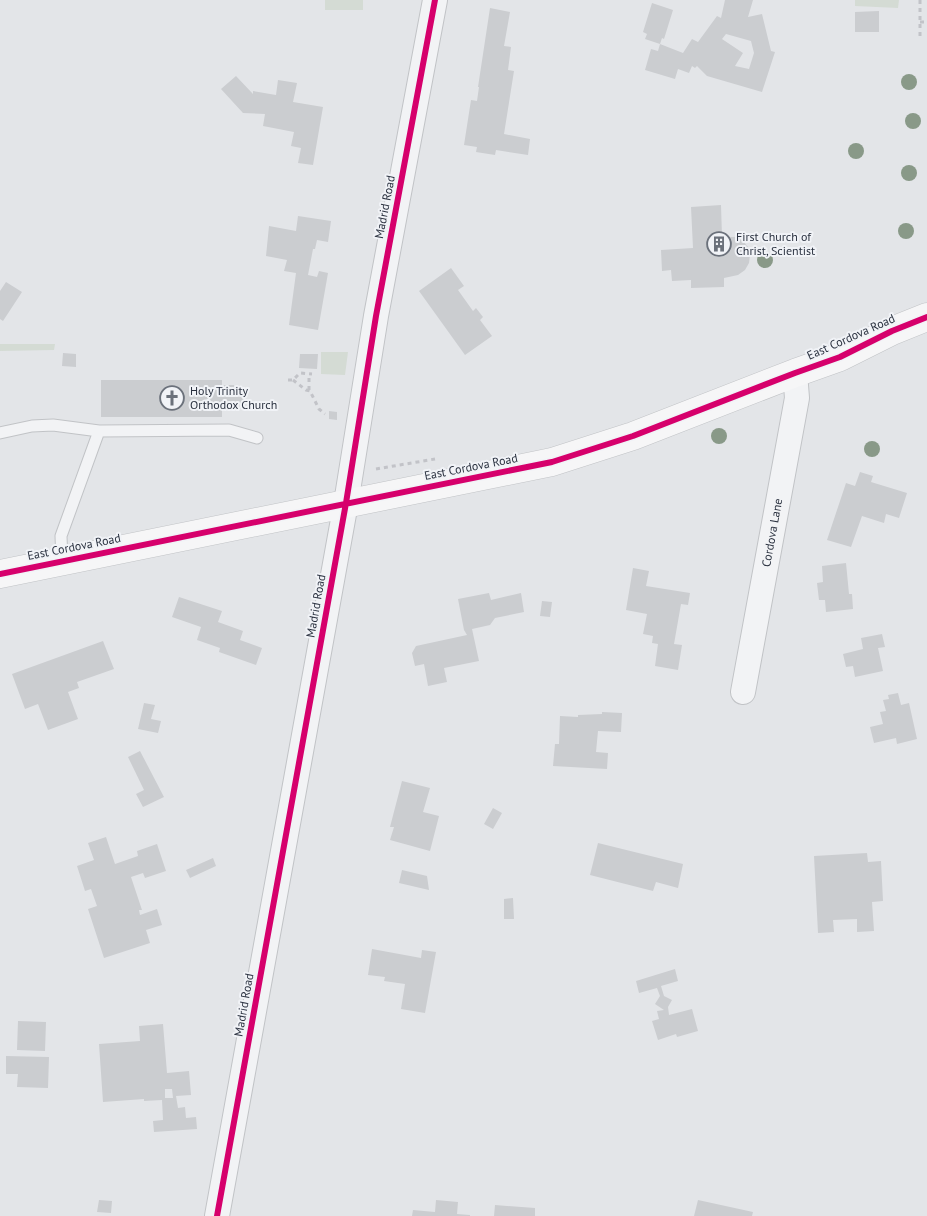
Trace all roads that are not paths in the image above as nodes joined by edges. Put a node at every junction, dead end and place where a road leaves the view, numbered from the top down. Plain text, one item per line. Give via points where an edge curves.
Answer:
1 (435, 0) edge
2 (927, 317) edge
3 (795, 373) junction
4 (99, 431) junction
5 (0, 433) edge
6 (256, 438) dead end
7 (346, 504) junction
8 (62, 562) junction
9 (0, 574) edge
10 (743, 692) dead end
11 (217, 1216) edge

1 - 7 street, Madrid Road via 376,316
2 - 3 street, East Cordova Road via 840,357
3 - 7 street, East Cordova Road via 632,436 552,462
3 - 10 street, Cordova Lane via 797,398
4 - 5 lane via 53,425
4 - 6 lane via 229,430
4 - 8 lane via 61,536
7 - 8 street, East Cordova Road
7 - 11 street, Madrid Road
8 - 9 street, East Cordova Road

